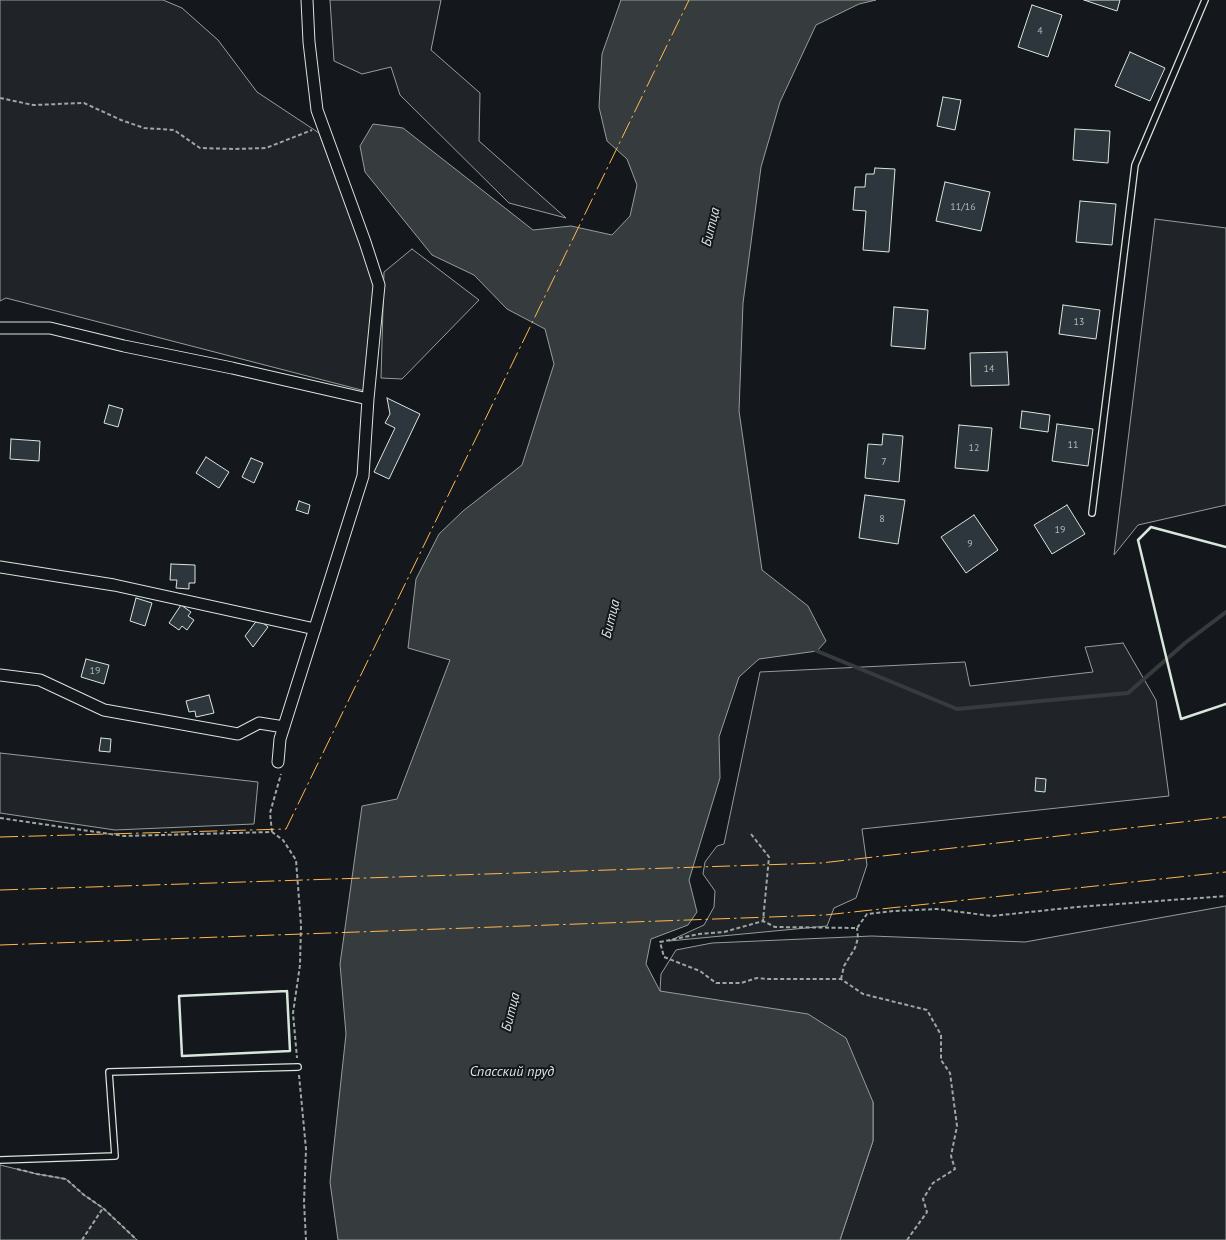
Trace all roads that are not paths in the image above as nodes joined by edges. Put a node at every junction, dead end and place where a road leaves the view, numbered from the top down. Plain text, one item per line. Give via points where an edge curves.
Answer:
1 (307, 0) edge
2 (1205, 0) edge
3 (0, 328) edge
4 (368, 399) junction
5 (1092, 513) dead end
6 (0, 566) edge
7 (315, 629) junction
8 (0, 675) edge
9 (284, 727) junction
10 (280, 765) road end
11 (298, 1067) road end
12 (0, 1160) edge

1 - 4 street via 317,110 379,285
2 - 5 lane via 1135,165
3 - 4 street via 50,328
4 - 7 street via 363,476
6 - 7 street via 114,585
7 - 9 street
8 - 9 street via 40,680 113,712 238,734 259,723
9 - 10 street via 280,739
11 - 12 lane via 109,1072 115,1156

